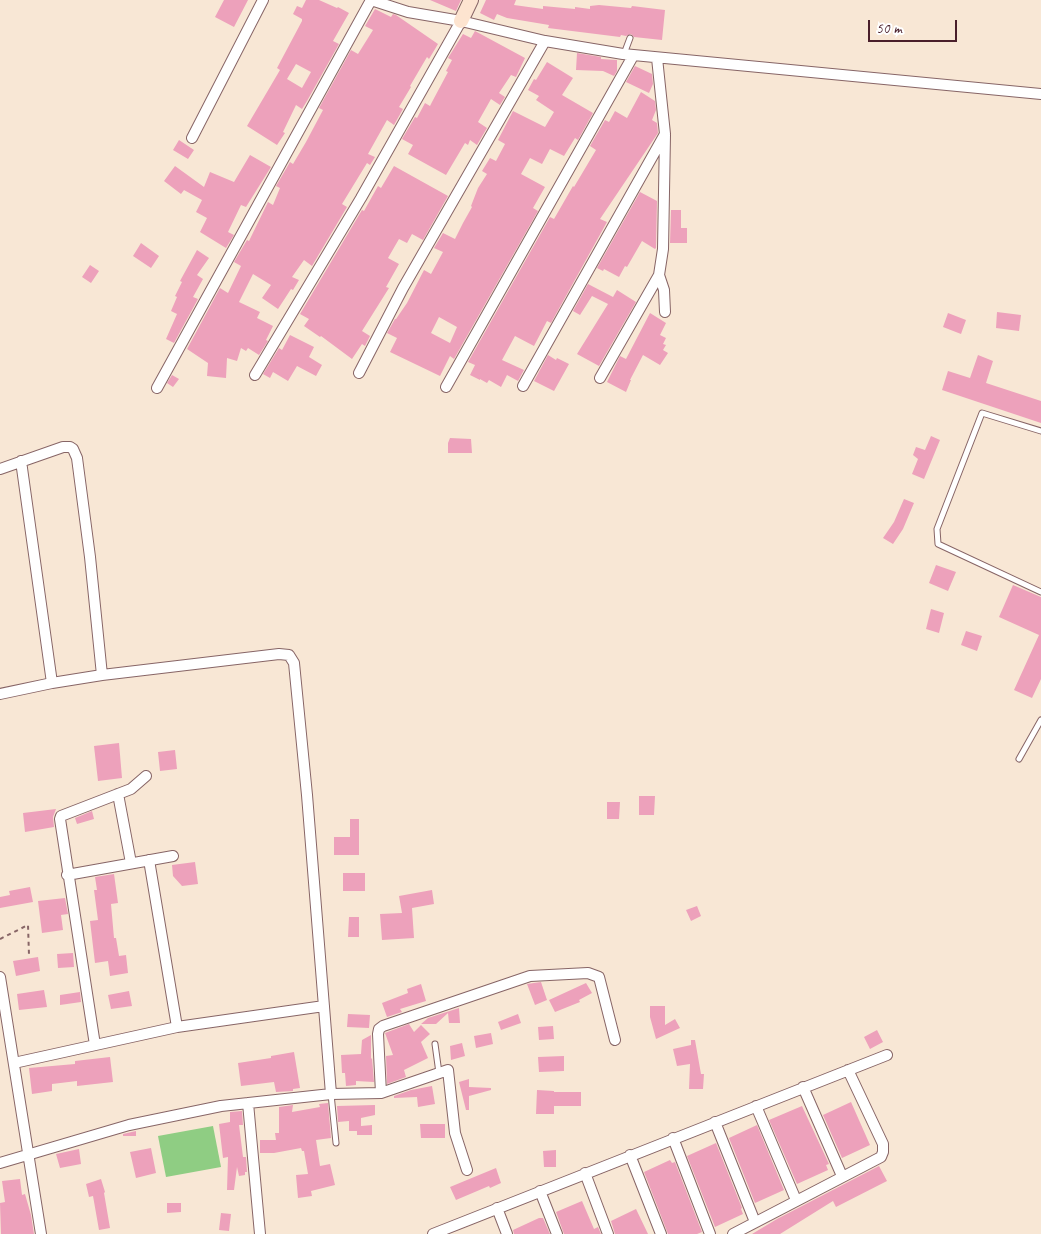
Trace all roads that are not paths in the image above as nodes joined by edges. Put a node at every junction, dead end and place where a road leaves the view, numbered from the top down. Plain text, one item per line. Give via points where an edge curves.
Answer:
1 (264, 0) edge
2 (471, 0) edge
3 (461, 21) junction
4 (630, 38) dead end
5 (545, 41) junction
6 (628, 55) junction
7 (657, 58) junction
8 (1041, 94) edge
9 (664, 134) junction
10 (192, 138) dead end
11 (659, 275) junction
12 (665, 312) dead end
13 (359, 373) dead end
14 (255, 375) dead end
15 (600, 378) dead end
16 (523, 386) dead end
17 (446, 387) dead end
18 (157, 388) dead end
19 (1041, 431) edge
20 (20, 461) junction
21 (0, 469) edge
22 (1041, 592) edge
23 (102, 676) junction
24 (52, 683) junction
25 (0, 694) edge
26 (1041, 720) edge
27 (1019, 759) dead end
28 (146, 776) dead end
29 (118, 794) junction
30 (174, 856) dead end
31 (150, 860) junction
32 (131, 863) junction
33 (67, 875) junction
34 (0, 977) edge
35 (324, 1006) junction
36 (176, 1027) junction
37 (615, 1040) dead end
38 (435, 1044) dead end
39 (95, 1045) junction
40 (887, 1054) dead end
41 (14, 1063) junction
42 (848, 1070) junction
43 (439, 1073) junction
44 (803, 1087) junction
45 (381, 1092) junction
46 (331, 1094) junction
47 (248, 1103) junction
48 (756, 1106) junction
49 (715, 1122) junction
50 (673, 1138) junction
51 (336, 1143) dead end
52 (630, 1155) junction
53 (28, 1156) junction
54 (0, 1163) edge
55 (467, 1170) dead end
56 (585, 1173) junction
57 (842, 1176) junction
58 (540, 1191) junction
59 (796, 1200) junction
60 (496, 1208) junction
61 (755, 1222) junction
62 (453, 1230) edge
63 (41, 1234) edge
64 (260, 1234) edge
65 (433, 1234) edge
66 (507, 1234) edge
67 (557, 1234) edge
68 (608, 1234) edge
69 (661, 1234) edge
70 (710, 1234) edge
71 (732, 1234) edge

1 - 10 street
2 - 3 street
3 - 5 street
3 - 14 street via 361,198
3 - 18 street via 408,12 371,0
4 - 6 lane
5 - 6 street
5 - 13 street via 403,288
6 - 7 street
6 - 17 street
7 - 8 street
7 - 9 street
9 - 11 street via 663,249
9 - 16 street
11 - 12 street via 664,290
11 - 15 street
19 - 22 lane via 982,413 937,529 938,544
20 - 21 street
20 - 23 street via 63,447 73,449 77,458
20 - 24 street
23 - 24 street
23 - 35 street via 289,655 294,663 298,695
24 - 25 street
26 - 27 lane
28 - 29 street via 132,789
29 - 32 street
29 - 33 street via 60,817
30 - 31 street
31 - 32 street
31 - 36 street
32 - 33 street
33 - 39 street
34 - 41 street
35 - 36 street
35 - 46 street
36 - 39 street
37 - 45 street via 599,977 588,973 530,976 383,1026 378,1034
38 - 43 lane
39 - 41 street
40 - 42 street
41 - 53 street
42 - 44 street
42 - 57 street via 883,1144 883,1152 881,1157
43 - 45 street
43 - 55 street via 448,1070 455,1133
44 - 48 street
44 - 57 street
45 - 46 street
46 - 47 street
46 - 51 lane
47 - 53 street via 129,1125
47 - 64 street
48 - 49 street
48 - 59 street
49 - 50 street
49 - 61 street
50 - 52 street
50 - 70 street
52 - 56 street
52 - 69 street
53 - 54 street
53 - 63 street
56 - 58 street
56 - 68 street
57 - 59 street
58 - 60 street
58 - 67 street
59 - 61 street
60 - 62 street
60 - 66 street
61 - 71 street
62 - 65 street

